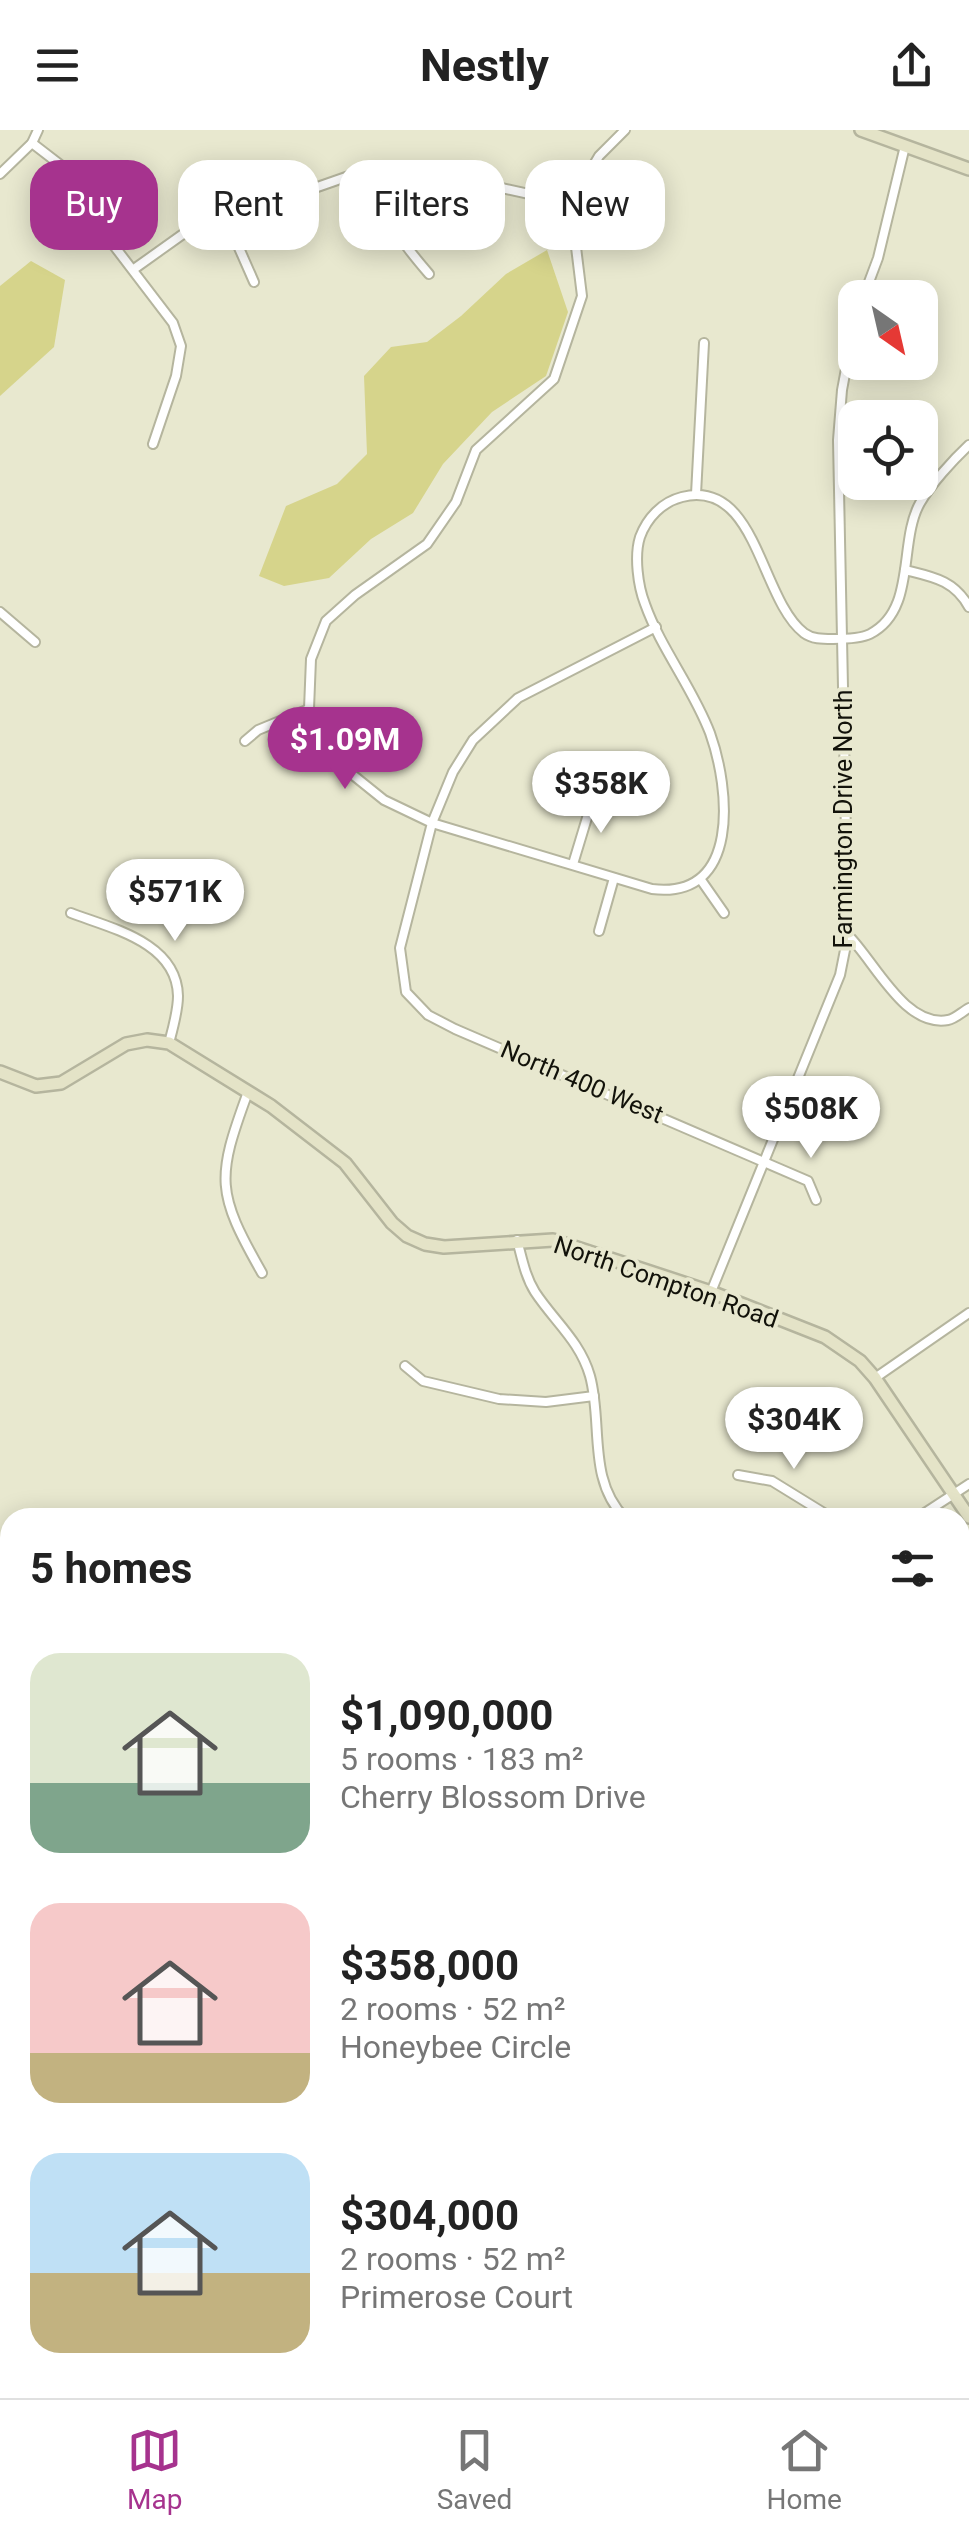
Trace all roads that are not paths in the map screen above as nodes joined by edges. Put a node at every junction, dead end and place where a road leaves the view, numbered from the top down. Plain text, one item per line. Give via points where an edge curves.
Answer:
1 (38, 130) edge
2 (625, 130) edge
3 (861, 130) edge
4 (32, 142) junction
5 (905, 146) junction
6 (596, 160) edge
7 (969, 169) edge
8 (0, 174) edge
9 (178, 238) edge
10 (239, 250) edge
11 (408, 250) edge
12 (576, 250) edge
13 (134, 270) junction
14 (428, 274) dead end
15 (870, 280) edge
16 (254, 282) dead end
17 (704, 343) dead end
18 (844, 380) edge
19 (153, 444) dead end
20 (969, 446) edge
21 (696, 494) junction
22 (905, 570) junction
23 (969, 607) edge
24 (0, 612) edge
25 (656, 627) junction
26 (842, 639) junction
27 (35, 642) dead end
28 (309, 709) junction
29 (245, 741) dead end
30 (592, 798) dead end
31 (432, 824) junction
32 (573, 864) junction
33 (614, 878) junction
34 (701, 880) junction
35 (724, 913) dead end
36 (71, 914) dead end
37 (599, 931) dead end
38 (848, 936) junction
39 (969, 1008) edge
40 (169, 1043) junction
41 (0, 1072) edge
42 (248, 1092) junction
43 (765, 1160) junction
44 (816, 1200) dead end
45 (518, 1240) junction
46 (262, 1273) dead end
47 (711, 1292) junction
48 (969, 1313) edge
49 (405, 1366) dead end
50 (875, 1378) junction
51 (594, 1396) junction
52 (738, 1475) dead end
53 (969, 1484) edge
54 (953, 1493) junction
55 (619, 1508) edge
56 (816, 1508) edge
57 (931, 1508) edge
58 (963, 1508) edge

1 - 4 street
2 - 6 street
3 - 5 street
4 - 8 street
4 - 13 street via 67,170 89,213
5 - 7 street
5 - 15 street
9 - 13 street
10 - 16 street
11 - 14 street
12 - 28 street via 582,296 554,379 476,450 456,502 427,544 326,621 311,659
13 - 19 street via 173,323 180,346
17 - 21 street
18 - 26 street, Farmington Drive North via 838,440
20 - 22 street via 920,503
21 - 25 street via 672,500 648,518 638,541 644,603
21 - 26 street via 729,507 742,522 804,633
22 - 23 street via 943,579
22 - 26 street via 885,621 869,635
24 - 27 street
25 - 31 street via 496,714 453,772
25 - 34 street via 710,732 717,761 722,844
26 - 38 street, Farmington Drive North
28 - 29 street
28 - 31 street via 348,771 384,800
30 - 32 street
31 - 32 street
31 - 43 street, North 400 West via 400,948 406,992 428,1015
32 - 33 street
33 - 34 street via 664,890
33 - 37 street
34 - 35 street
36 - 40 street via 136,937 160,954 178,992
38 - 39 street via 907,1009 949,1020
38 - 43 street, Farmington Drive North via 840,975
40 - 41 street via 126,1044 60,1083 36,1086
40 - 42 street, North Compton Road
42 - 45 street, North Compton Road via 345,1163 407,1236 444,1247
42 - 46 street via 224,1175 227,1204
43 - 44 street, North 400 West via 808,1181
43 - 47 street, Farmington Drive North
45 - 47 street, North Compton Road via 553,1240
45 - 51 street via 527,1277 574,1340
47 - 50 street, North Compton Road via 825,1338
48 - 50 street
49 - 51 street via 423,1382 499,1399
50 - 54 street, North Compton Road
51 - 55 street via 598,1462
52 - 56 street via 772,1481
53 - 54 street
54 - 57 street
54 - 58 street, North Compton Road

